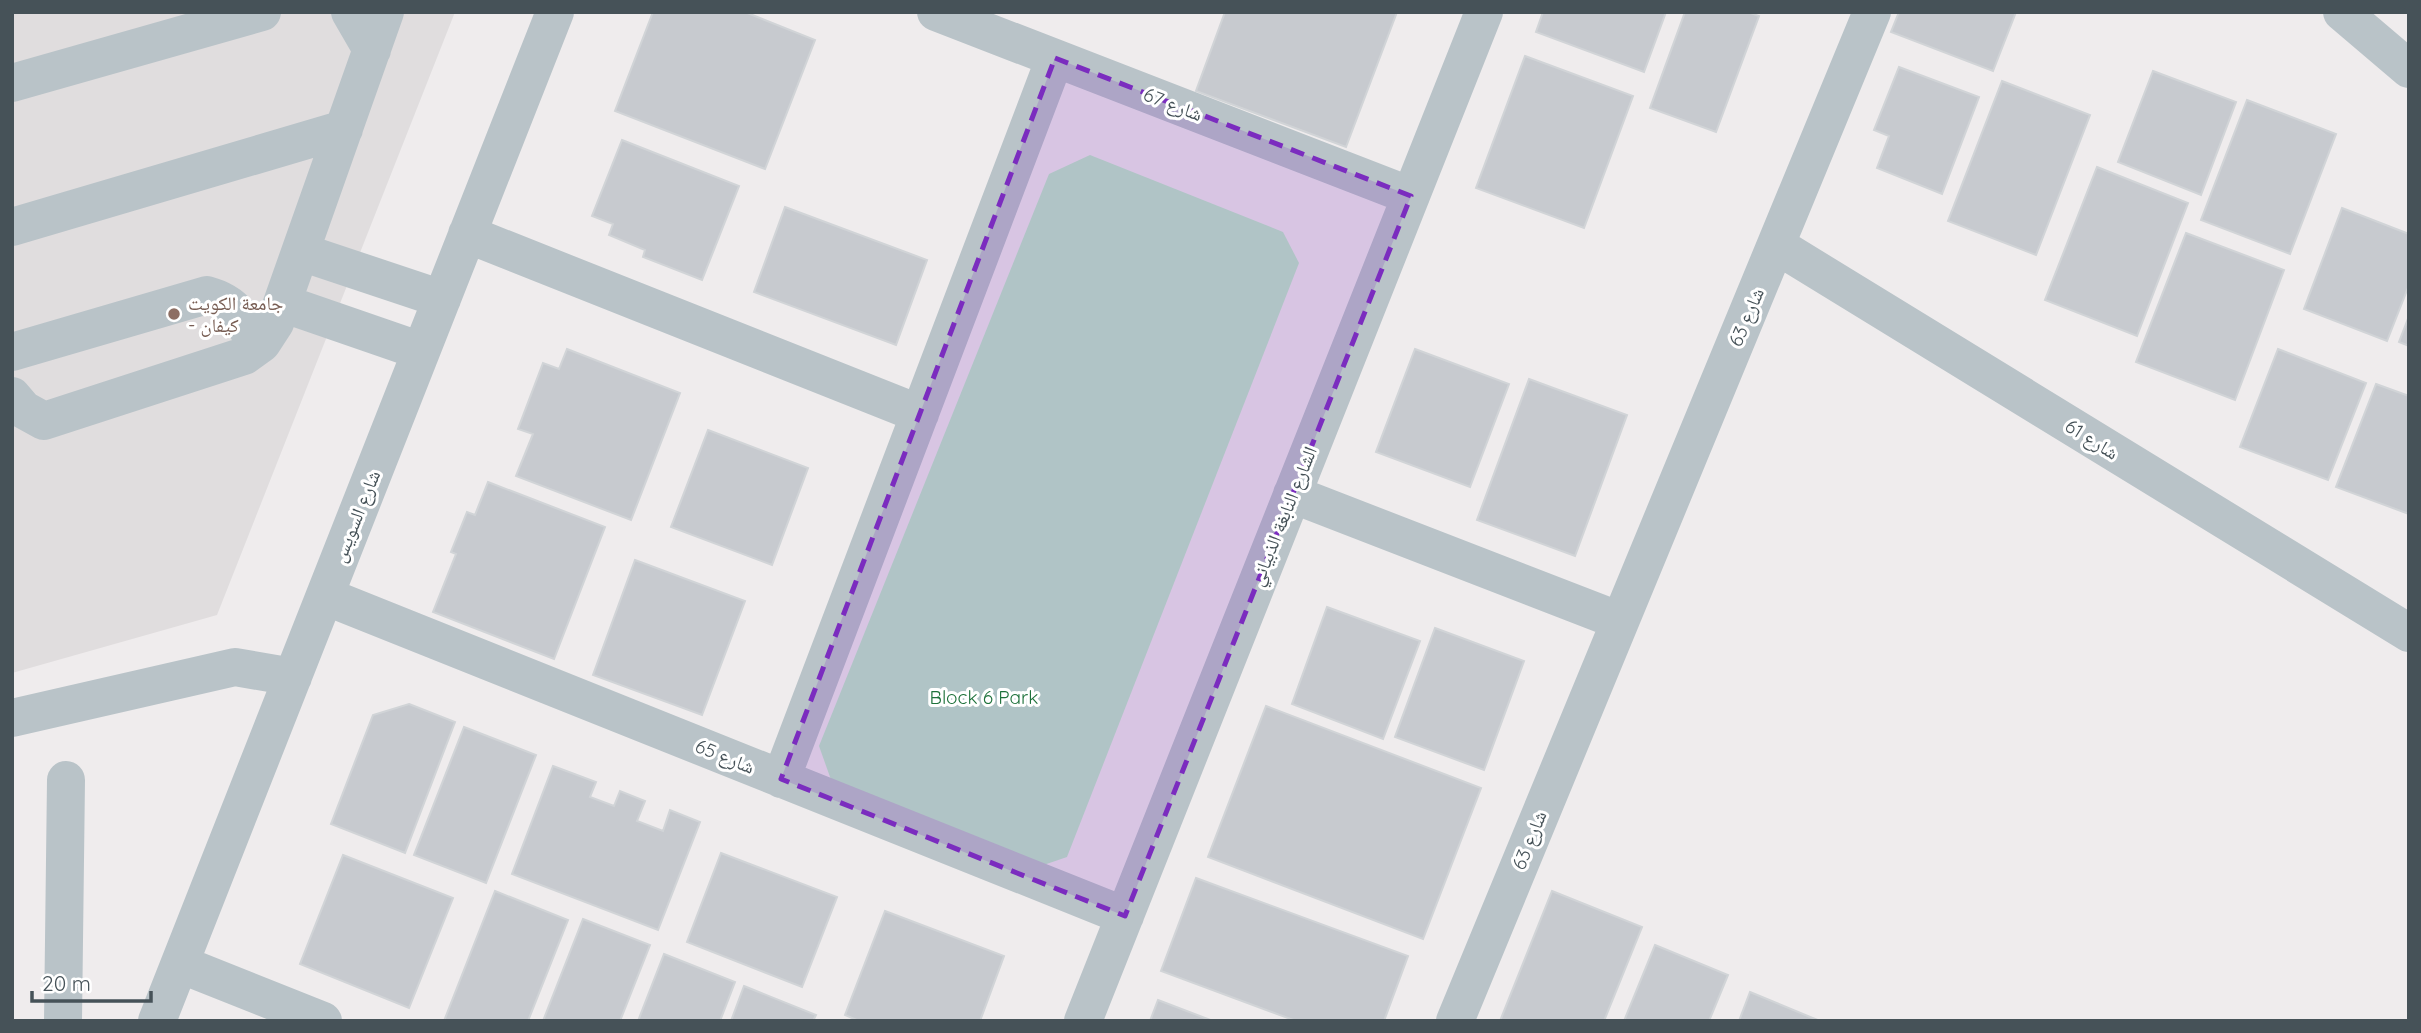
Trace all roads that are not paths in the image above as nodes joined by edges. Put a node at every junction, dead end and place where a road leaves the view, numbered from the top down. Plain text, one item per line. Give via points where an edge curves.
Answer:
1 (262, 12) edge
2 (350, 12) edge
3 (385, 12) edge
4 (555, 12) edge
5 (936, 12) edge
6 (1484, 12) edge
7 (1872, 12) edge
8 (2342, 12) edge
9 (178, 23) edge
10 (372, 50) junction
11 (1055, 58) junction
12 (2409, 69) edge
13 (12, 83) edge
14 (344, 129) junction
15 (1411, 195) junction
16 (12, 227) edge
17 (467, 234) junction
18 (1776, 245) junction
19 (301, 252) junction
20 (442, 299) junction
21 (282, 303) junction
22 (256, 347) junction
23 (421, 351) junction
24 (12, 352) edge
25 (12, 396) edge
26 (920, 414) junction
27 (1292, 494) junction
28 (325, 596) junction
29 (1620, 621) junction
30 (2409, 633) edge
31 (293, 677) junction
32 (12, 718) edge
33 (781, 779) junction
34 (66, 780) dead end
35 (1125, 916) junction
36 (180, 964) junction
37 (63, 1021) edge
38 (157, 1021) edge
39 (323, 1021) edge
40 (1083, 1021) edge
41 (1455, 1021) edge

1 - 9 street
2 - 10 street
3 - 10 street
4 - 17 street, شارع السويس
5 - 11 street, شارع 67
6 - 15 street, الشارع النابغة الذبياني
7 - 18 street, شارع 63
8 - 12 street
9 - 13 street
10 - 14 street
11 - 15 street, شارع 67
11 - 26 street
14 - 16 street
14 - 19 street
15 - 27 street, الشارع النابغة الذبياني
17 - 20 street, شارع السويس
17 - 26 street
18 - 29 street, شارع 63
18 - 30 street, شارع 61
19 - 20 street
19 - 21 street
20 - 23 street, شارع السويس
21 - 22 street via 270,334
21 - 23 street
22 - 24 street via 234,306 207,295
22 - 25 street via 244,355 44,421 24,410
23 - 28 street, شارع السويس
26 - 33 street
27 - 29 street
27 - 35 street, الشارع النابغة الذبياني
28 - 31 street, شارع السويس
28 - 33 street, شارع 65
29 - 41 street, شارع 63
31 - 32 street via 235,667
31 - 36 street, شارع السويس
33 - 35 street, شارع 65
34 - 37 street
35 - 40 street, الشارع النابغة الذبياني
36 - 38 street, شارع السويس
36 - 39 street

